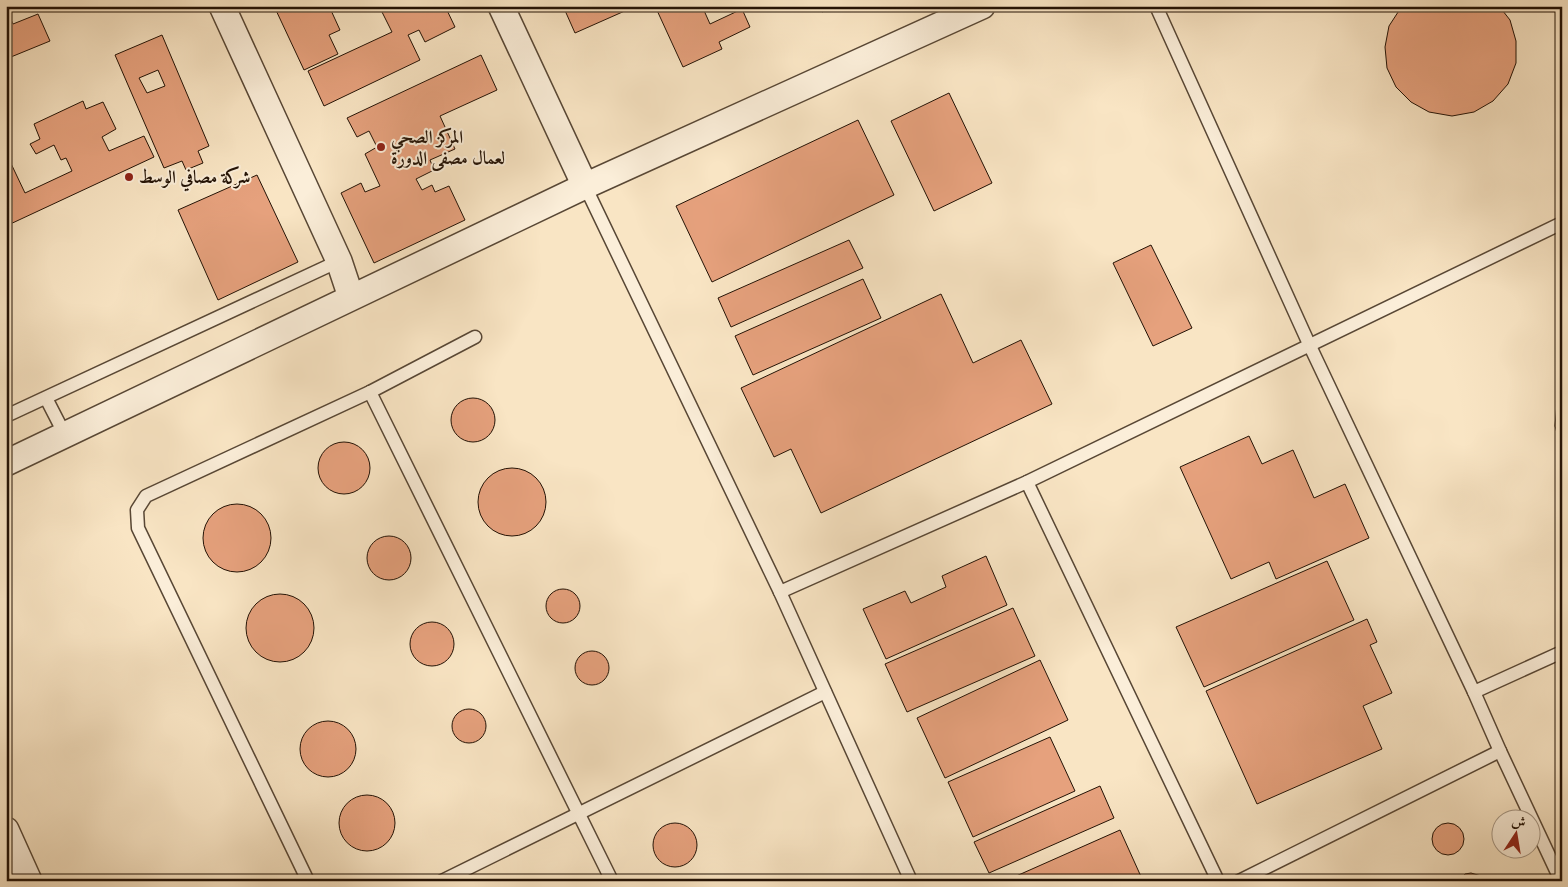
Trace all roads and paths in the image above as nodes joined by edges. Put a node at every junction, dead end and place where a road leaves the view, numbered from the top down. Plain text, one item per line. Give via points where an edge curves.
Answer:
1 (222, 6) edge
2 (501, 6) edge
3 (982, 6) edge
4 (1156, 6) edge
5 (585, 186) junction
6 (1562, 223) edge
7 (340, 261) junction
8 (351, 297) junction
9 (475, 337) dead end
10 (1309, 344) junction
11 (370, 392) junction
12 (46, 398) junction
13 (6, 415) edge
14 (65, 435) junction
15 (6, 464) edge
16 (1026, 482) junction
17 (780, 592) junction
18 (1562, 652) edge
19 (826, 692) junction
20 (1474, 692) junction
21 (1500, 751) junction
22 (579, 814) junction
23 (6, 830) edge
24 (29, 881) edge
25 (308, 881) edge
26 (442, 881) edge
27 (612, 881) edge
28 (910, 881) edge
29 (1218, 881) edge
30 (1239, 881) edge
31 (1561, 881) edge

1 - 7 street
2 - 5 street
3 - 5 street
4 - 10 lane
5 - 8 street
5 - 17 lane
6 - 10 lane
7 - 8 street
7 - 12 lane
8 - 14 street
9 - 11 lane
10 - 16 lane
10 - 20 lane
11 - 22 lane
11 - 25 lane via 146,496 137,510 138,528
12 - 13 lane
12 - 14 lane
14 - 15 street
16 - 17 lane
16 - 29 lane
17 - 19 lane
18 - 20 lane
19 - 22 lane
19 - 28 lane
20 - 21 lane
21 - 30 lane
21 - 31 lane
22 - 26 lane
22 - 27 lane
23 - 24 street

